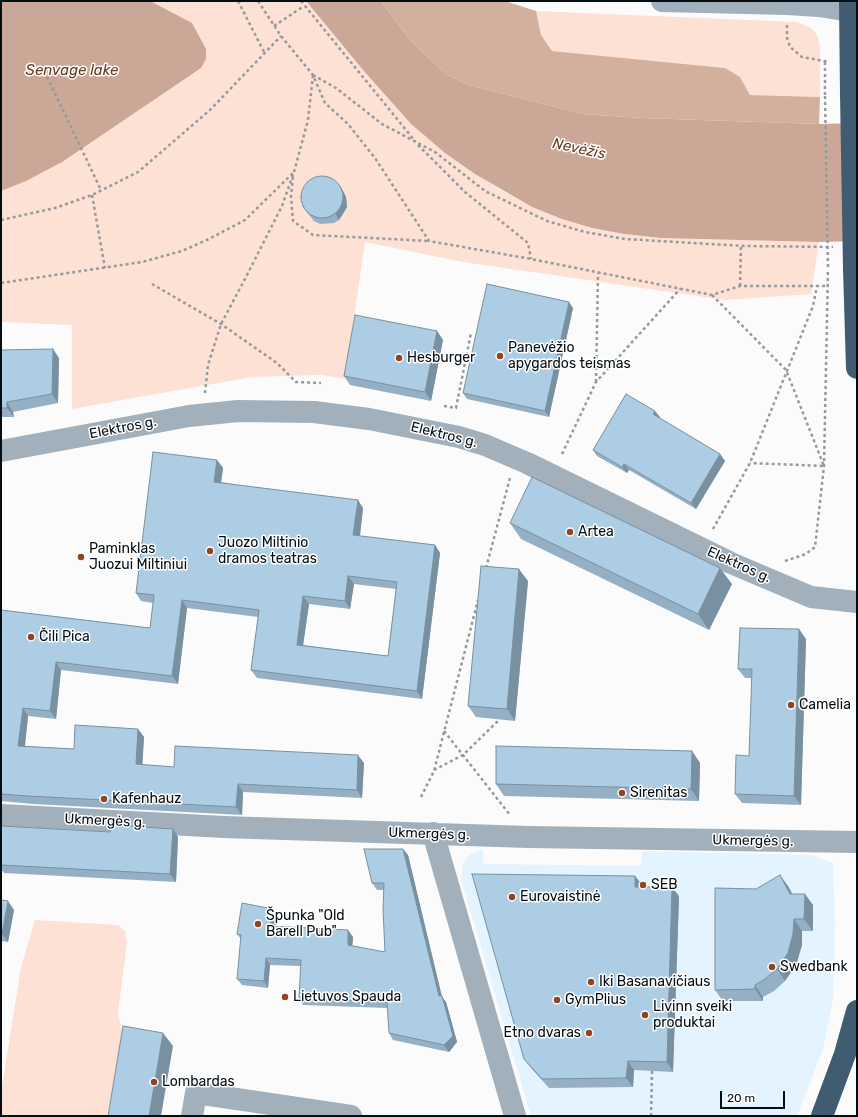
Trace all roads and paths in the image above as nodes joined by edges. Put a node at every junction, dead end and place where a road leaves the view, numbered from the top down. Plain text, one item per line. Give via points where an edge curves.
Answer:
1 (238, 1) edge
2 (258, 1) edge
3 (301, 1) edge
4 (662, 1) edge
5 (787, 4) junction
6 (304, 6) junction
7 (850, 6) edge
8 (274, 26) junction
9 (281, 36) junction
10 (264, 52) junction
11 (826, 62) junction
12 (851, 62) junction
13 (42, 66) dead end
14 (313, 75) junction
15 (417, 144) junction
16 (294, 172) junction
17 (101, 190) junction
18 (92, 195) junction
19 (1, 220) edge
20 (429, 242) junction
21 (741, 245) junction
22 (812, 247) dead end
23 (531, 259) junction
24 (105, 268) junction
25 (598, 273) junction
26 (1, 283) edge
27 (152, 284) dead end
28 (740, 286) junction
29 (817, 286) junction
30 (828, 286) junction
31 (680, 289) junction
32 (712, 295) junction
33 (221, 324) junction
34 (471, 333) dead end
35 (857, 368) edge
36 (786, 370) junction
37 (596, 382) junction
38 (321, 383) dead end
39 (444, 406) dead end
40 (206, 414) junction
41 (1, 451) edge
42 (562, 454) dead end
43 (515, 457) junction
44 (750, 463) junction
45 (824, 466) junction
46 (719, 534) dead end
47 (784, 562) dead end
48 (485, 571) edge
49 (479, 594) edge
50 (857, 602) edge
51 (500, 720) edge
52 (444, 731) junction
53 (463, 755) junction
54 (434, 770) junction
55 (421, 798) dead end
56 (1, 815) edge
57 (433, 834) junction
58 (528, 837) junction
59 (857, 842) edge
60 (857, 1011) edge
61 (652, 1071) edge
62 (514, 1115) edge
63 (192, 1116) edge
64 (351, 1116) edge
65 (651, 1116) edge
66 (822, 1116) edge

1 - 10 path
2 - 8 path
3 - 6 path
4 - 5 street
5 - 7 street
5 - 11 path via 787,38 790,47 802,57
6 - 8 path
6 - 15 path
7 - 12 highway
8 - 9 path
9 - 10 path
9 - 14 path
10 - 17 path via 210,110 138,172
11 - 12 path
11 - 30 path, bridge
12 - 35 highway, bridge
13 - 17 path
14 - 15 path via 336,88 382,124
14 - 16 path via 308,120
14 - 20 path via 325,103 348,124 375,158
15 - 21 path via 435,152 485,191 547,221 585,232 625,239
15 - 23 path via 465,192 528,243
16 - 20 path via 291,196 293,221 313,235
16 - 24 path via 245,220 209,239 182,251 142,262
16 - 33 path via 282,206
17 - 18 path
18 - 19 path via 55,208
18 - 24 path
20 - 23 path
21 - 22 path
21 - 28 path
23 - 25 path
24 - 26 path
25 - 31 path
25 - 37 path
27 - 33 path
28 - 29 path
28 - 32 path
29 - 30 path
29 - 36 path via 813,306
30 - 45 path
31 - 32 path
31 - 37 path
32 - 36 path
33 - 38 path via 277,363 296,382
33 - 40 path via 205,380
34 - 39 path via 456,408
36 - 44 path
36 - 45 path
37 - 42 path
40 - 41 street, Elektros g.
40 - 43 street, Elektros g. via 267,410 344,415 458,437
43 - 48 path
43 - 50 street, Elektros g. via 731,563 811,597
44 - 45 path
44 - 46 path via 712,530
45 - 47 path via 814,547 806,554
49 - 52 path
51 - 53 path
52 - 53 path
52 - 54 path
53 - 54 path
53 - 58 path
54 - 55 path
56 - 57 street, Ukmergės g. via 224,827
57 - 58 street, Ukmergės g.
57 - 62 street
58 - 59 street, Ukmergės g.
60 - 66 highway via 845,1054
61 - 65 path
63 - 64 street via 196,1094

